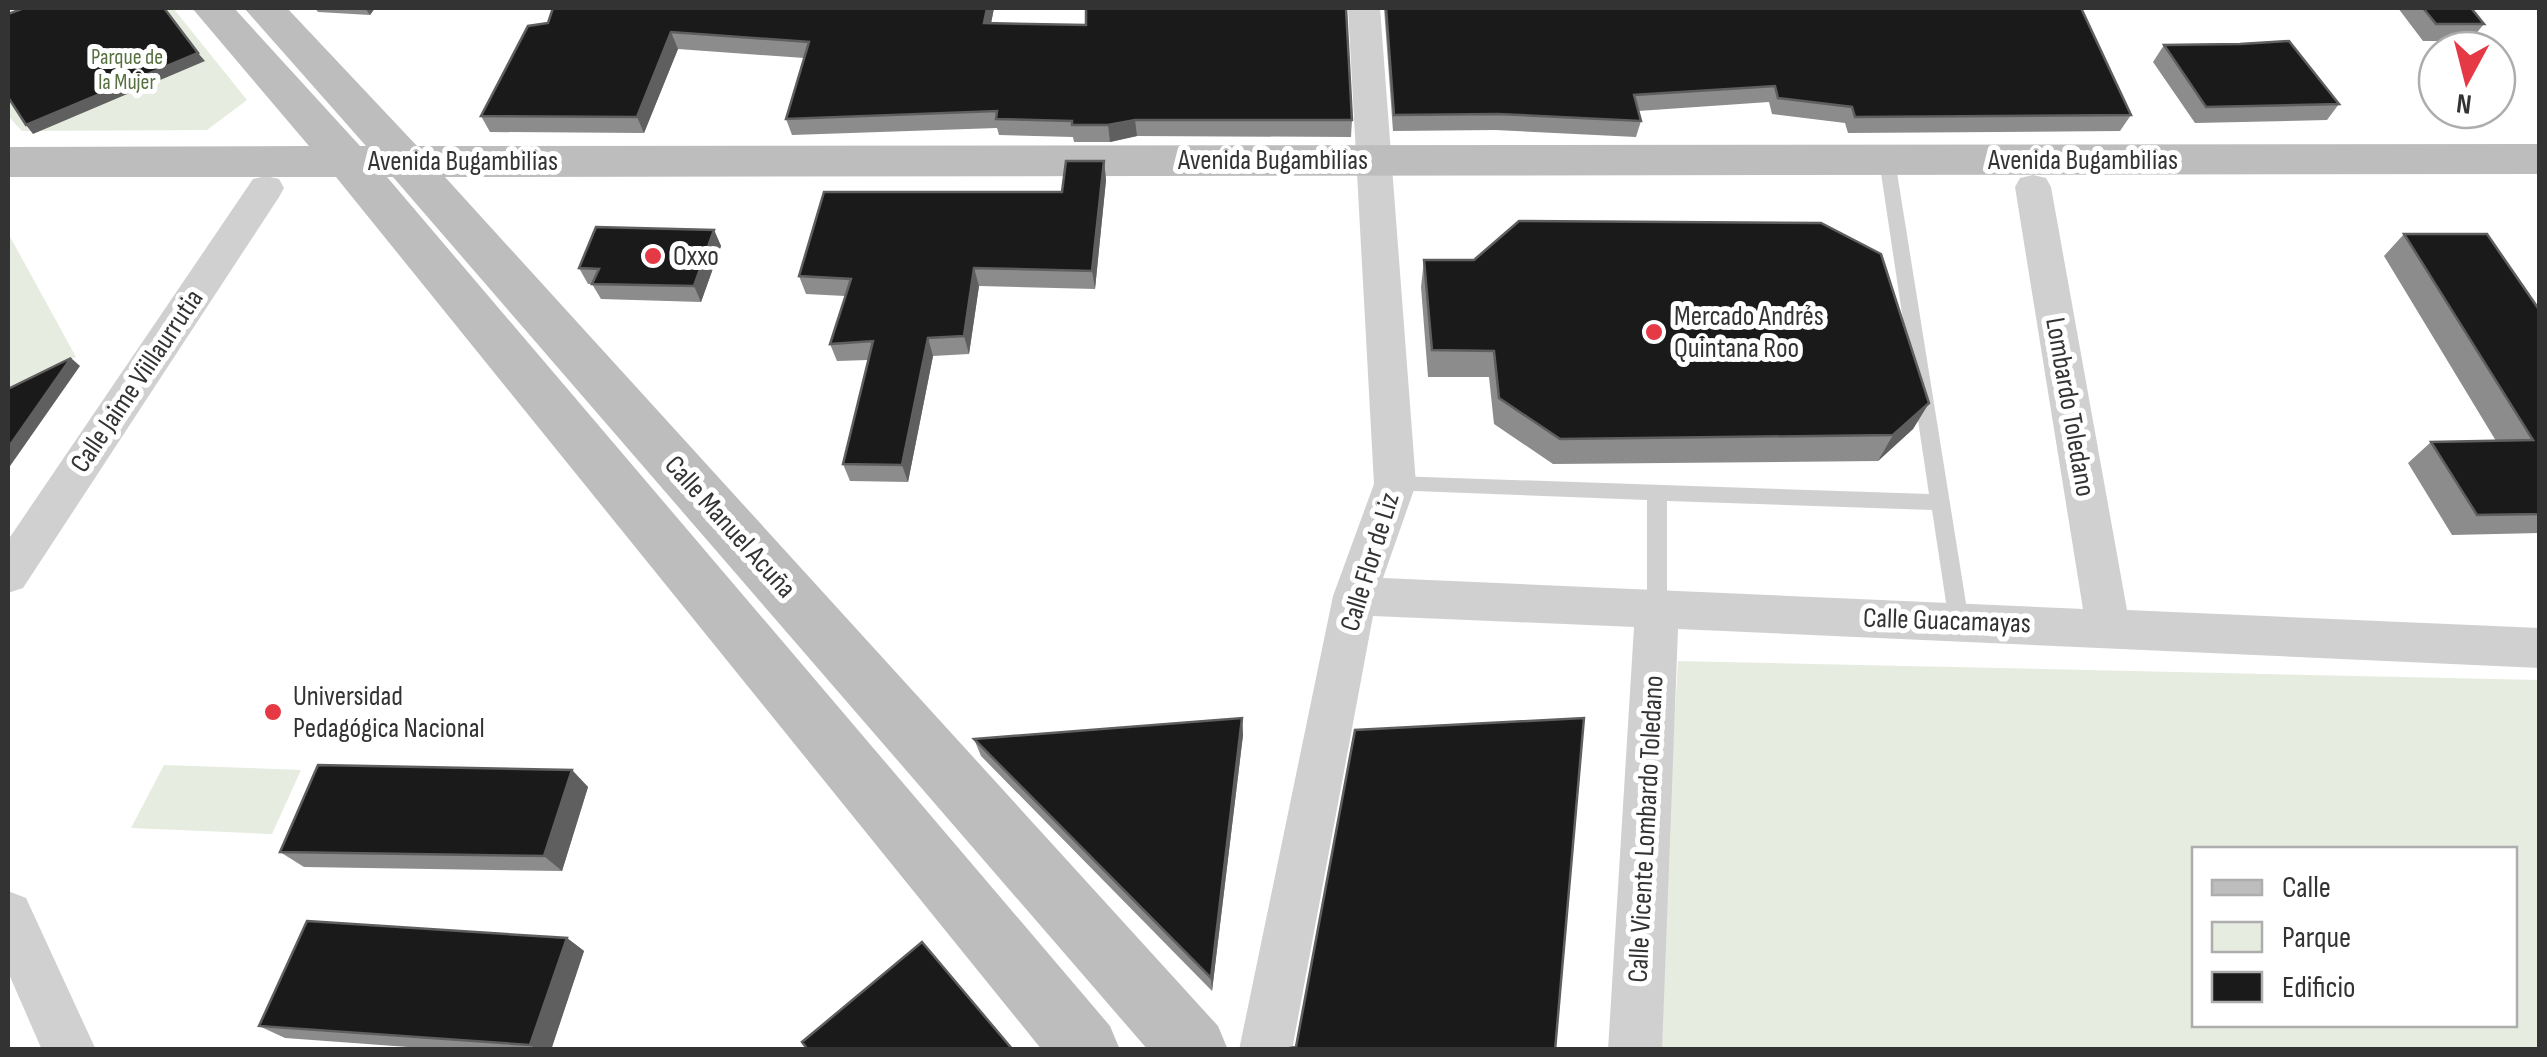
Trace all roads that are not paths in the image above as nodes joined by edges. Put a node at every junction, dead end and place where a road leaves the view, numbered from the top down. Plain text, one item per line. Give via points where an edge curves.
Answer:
1 (212, 8) edge
2 (264, 8) edge
3 (1364, 8) edge
4 (2540, 159) edge
5 (8, 162) edge
6 (1889, 173) junction
7 (388, 174) junction
8 (1375, 174) junction
9 (2540, 186) edge
10 (2033, 187) junction
11 (266, 188) junction
12 (8, 189) edge
13 (1395, 484) junction
14 (1657, 493) junction
15 (1941, 502) junction
16 (8, 575) edge
17 (1355, 596) junction
18 (1657, 608) junction
19 (1959, 622) junction
20 (2108, 628) junction
21 (2540, 648) edge
22 (8, 916) edge
23 (70, 1050) edge
24 (1086, 1050) edge
25 (1194, 1050) edge
26 (1265, 1050) edge
27 (1636, 1050) edge

1 - 7 main road, Calle Manuel Acuña
2 - 7 main road, Calle Manuel Acuña
3 - 8 street, Calle Flor de Liz
4 - 6 main road, Avenida Bugambilias
5 - 7 main road, Avenida Bugambilias
6 - 8 main road, Avenida Bugambilias
6 - 10 main road, Avenida Bugambilias
6 - 15 lane
7 - 8 main road, Avenida Bugambilias
7 - 11 main road, Avenida Bugambilias
7 - 24 main road, Calle Manuel Acuña
7 - 25 main road, Calle Manuel Acuña
8 - 13 street, Calle Flor de Liz
9 - 10 main road, Avenida Bugambilias
10 - 20 street, Lombardo Toledano
11 - 12 main road, Avenida Bugambilias
11 - 16 street, Calle Jaime Viillaurrutia
13 - 14 lane
13 - 17 street, Calle Flor de Liz
14 - 15 lane
14 - 18 lane
15 - 19 lane
17 - 18 street, Calle Guacamayas
17 - 26 street, Calle Flor de Liz
18 - 19 street, Calle Guacamayas
18 - 27 street, Calle Vicente Lombardo Toledano
19 - 20 street, Calle Guacamayas
20 - 21 street, Calle Guacamayas
22 - 23 street

